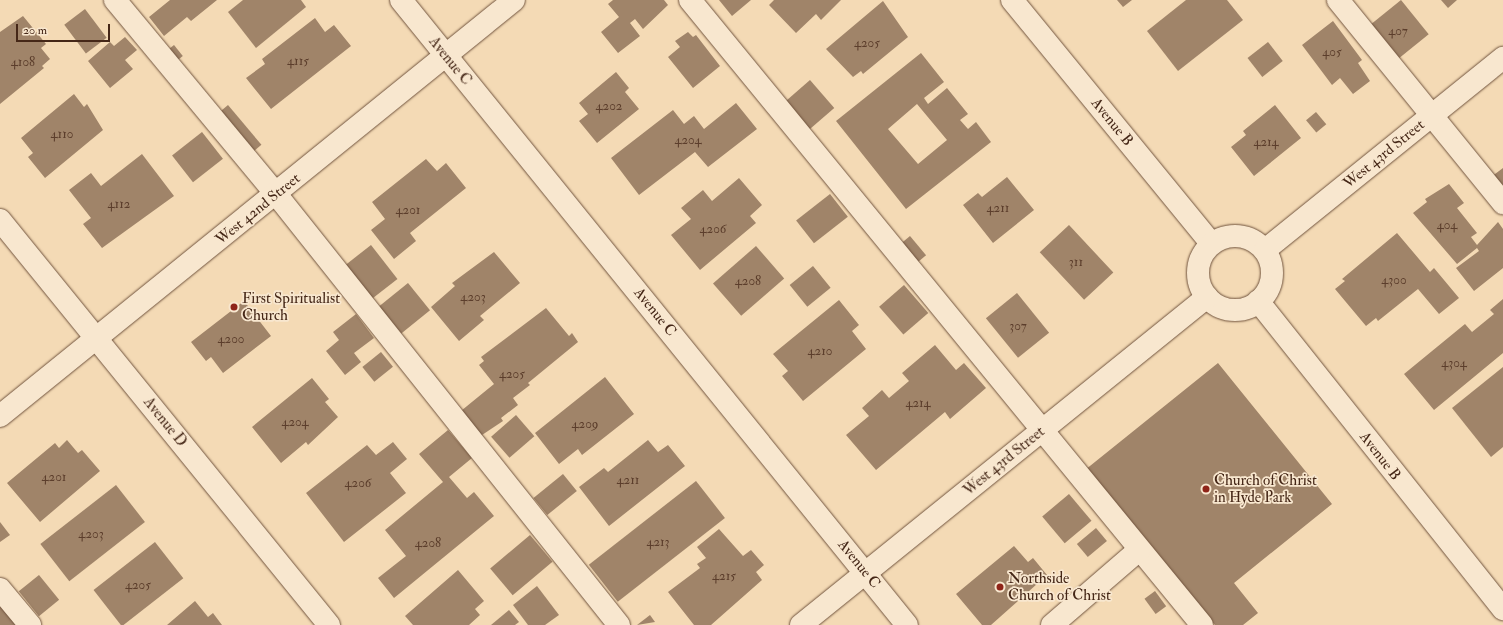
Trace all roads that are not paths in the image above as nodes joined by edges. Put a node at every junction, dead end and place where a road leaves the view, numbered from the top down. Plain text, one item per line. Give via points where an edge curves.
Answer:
1 (115, 0) edge
2 (401, 0) edge
3 (514, 0) edge
4 (690, 0) edge
5 (1012, 0) edge
6 (1338, 0) edge
7 (446, 55) junction
8 (1503, 58) edge
9 (1432, 116) junction
10 (276, 194) junction
11 (1503, 203) edge
12 (0, 220) edge
13 (1212, 244) junction
14 (1265, 250) junction
15 (1207, 297) junction
16 (1258, 301) junction
17 (98, 340) junction
18 (0, 416) edge
19 (1042, 430) junction
20 (1139, 550) junction
21 (866, 573) junction
22 (0, 589) edge
23 (1503, 609) edge
24 (30, 625) edge
25 (329, 625) edge
26 (619, 625) edge
27 (801, 625) edge
28 (908, 625) edge
29 (1052, 625) edge
30 (1202, 625) edge

1 - 10 street
2 - 7 street, Avenue C
3 - 7 street, West 42nd Street
4 - 19 street
5 - 13 street, Avenue B
6 - 9 street
7 - 10 street, West 42nd Street
7 - 21 street, Avenue C
8 - 9 street, West 43rd Street
9 - 11 street
9 - 14 street, West 43rd Street
10 - 17 street, West 42nd Street
10 - 26 street
12 - 17 street, Avenue D
13 - 14 street via 1236,235 1247,237
13 - 15 street via 1199,262 1198,275
14 - 16 street via 1270,261 1271,282
15 - 16 street via 1227,309 1239,310
15 - 19 street, West 43rd Street
16 - 23 street, Avenue B
17 - 18 street, West 42nd Street
17 - 25 street, Avenue D
19 - 20 street
19 - 21 street, West 43rd Street
20 - 29 street
20 - 30 street
21 - 27 street, West 43rd Street
21 - 28 street, Avenue C
22 - 24 street

